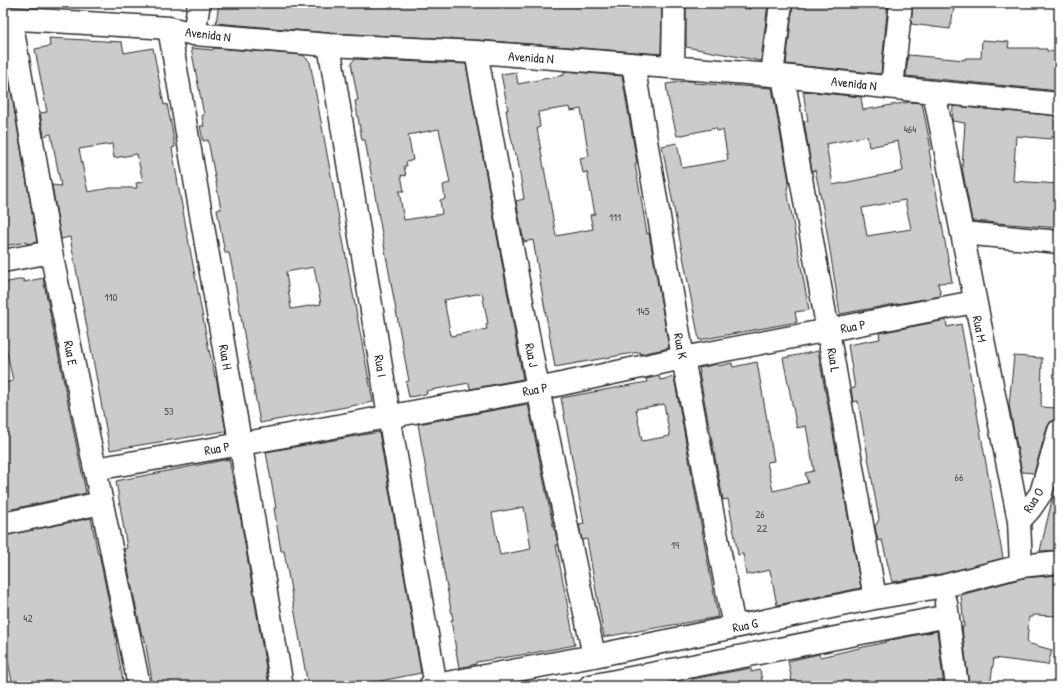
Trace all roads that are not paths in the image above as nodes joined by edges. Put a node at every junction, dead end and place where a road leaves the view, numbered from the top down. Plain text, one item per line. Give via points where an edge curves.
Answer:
1 (199, 3) edge
2 (674, 3) edge
3 (781, 3) edge
4 (901, 3) edge
5 (7, 18) edge
6 (169, 28) junction
7 (194, 34) junction
8 (329, 45) junction
9 (476, 52) junction
10 (633, 64) junction
11 (673, 67) junction
12 (778, 75) junction
13 (892, 87) junction
14 (934, 92) junction
15 (1059, 104) edge
16 (962, 233) junction
17 (1059, 242) edge
18 (51, 252) junction
19 (3, 261) edge
20 (974, 302) junction
21 (828, 331) junction
22 (683, 358) junction
23 (538, 389) junction
24 (389, 416) junction
25 (1059, 431) edge
26 (240, 444) junction
27 (95, 469) junction
28 (101, 503) junction
29 (1019, 521) junction
30 (3, 524) edge
31 (1059, 562) edge
32 (1020, 566) junction
33 (944, 586) junction
34 (875, 598) junction
35 (948, 616) junction
36 (734, 627) junction
37 (594, 656) junction
38 (139, 686) edge
39 (282, 686) edge
40 (434, 686) edge
41 (590, 686) edge
42 (957, 686) edge

1 - 7 street
2 - 11 street
3 - 12 street, Rua L
4 - 13 street
5 - 6 street, Avenida N
5 - 18 street, Rua E
6 - 7 street, Avenida N
6 - 26 street, Rua H
7 - 8 street, Avenida N
8 - 9 street, Avenida N
8 - 24 street, Rua I
9 - 10 street, Avenida N
9 - 23 street, Rua J
10 - 11 street, Avenida N
10 - 22 street, Rua K
11 - 12 street, Avenida N
12 - 13 street, Avenida N
12 - 21 street, Rua L
13 - 14 street, Avenida N
14 - 15 street, Avenida N
14 - 16 street, Rua M
16 - 17 street
16 - 20 street, Rua M
18 - 19 street
18 - 27 street, Rua E
20 - 21 street, Rua P
20 - 29 street, Rua M
21 - 22 street, Rua P
21 - 34 street, Rua L
22 - 23 street, Rua P
22 - 36 street, Rua K
23 - 24 street, Rua P
23 - 37 street, Rua J
24 - 26 street, Rua P
24 - 40 street, Rua I
25 - 29 street, Rua O via 1041,493
26 - 27 street, Rua P
26 - 39 street, Rua H
27 - 28 street, Rua E
28 - 30 street
28 - 38 street, Rua E
29 - 32 street, Rua M
31 - 32 street, Rua G
32 - 33 street, Rua G
33 - 34 street, Rua G
33 - 35 street
34 - 36 street, Rua G
35 - 41 street
35 - 42 street
36 - 37 street, Rua G
37 - 40 street, Rua G

